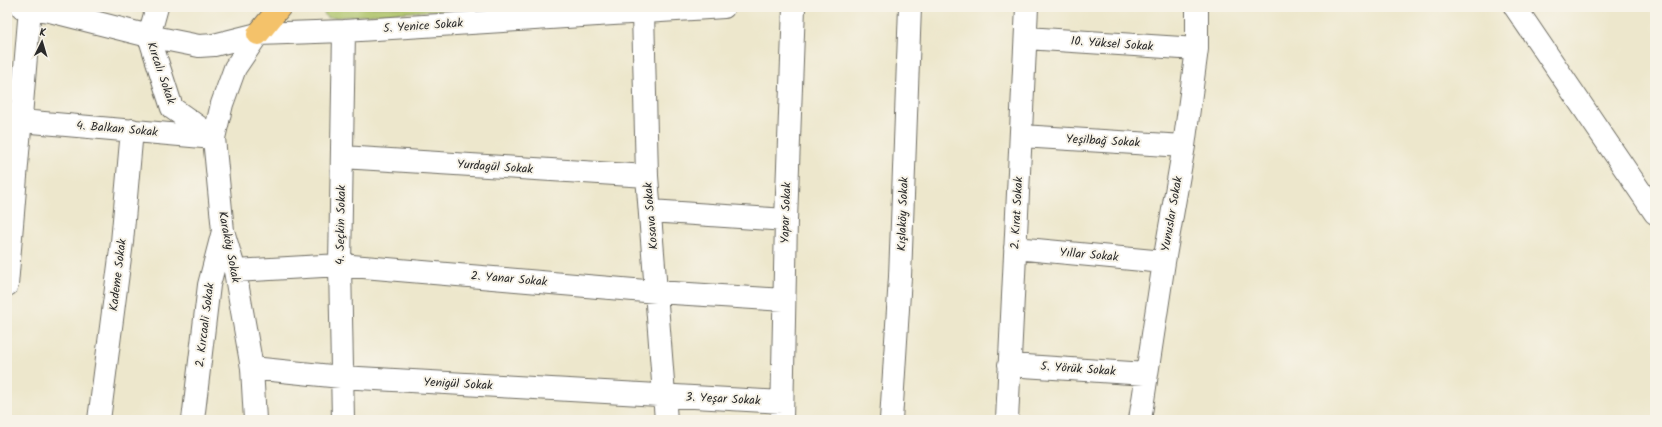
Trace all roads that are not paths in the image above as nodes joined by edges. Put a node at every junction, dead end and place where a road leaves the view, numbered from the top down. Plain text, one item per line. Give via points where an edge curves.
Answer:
1 (157, 7) edge
2 (280, 7) edge
3 (724, 7) edge
4 (794, 7) edge
5 (910, 7) edge
6 (1027, 7) edge
7 (1197, 7) edge
8 (1515, 7) edge
9 (38, 8) edge
10 (643, 12) junction
11 (344, 31) junction
12 (258, 34) junction
13 (149, 36) junction
14 (1026, 38) junction
15 (1197, 49) junction
16 (20, 121) junction
17 (132, 130) junction
18 (1021, 136) junction
19 (214, 138) junction
20 (1184, 146) junction
21 (342, 157) junction
22 (647, 176) junction
23 (650, 210) junction
24 (1655, 213) edge
25 (786, 220) junction
26 (223, 231) junction
27 (1015, 248) junction
28 (1164, 262) junction
29 (340, 265) junction
30 (234, 271) junction
31 (7, 285) edge
32 (657, 292) junction
33 (784, 300) junction
34 (1009, 365) junction
35 (252, 368) junction
36 (1146, 374) junction
37 (342, 377) junction
38 (665, 396) junction
39 (782, 411) edge
40 (99, 420) edge
41 (193, 420) edge
42 (255, 420) edge
43 (343, 420) edge
44 (666, 420) edge
45 (891, 420) edge
46 (1007, 420) edge
47 (1140, 420) edge

1 - 13 street
2 - 12 main road
3 - 10 street, 5. Yenice Sokak
4 - 25 street, Yapar Sokak
5 - 45 street, Kışlaköy Sokak via 900,277
6 - 14 street, 2. Kırat Sokak
7 - 15 street, Yunuslar Sokak
8 - 24 street
9 - 13 street, 5. Yenice Sokak
9 - 16 street
10 - 11 street, 5. Yenice Sokak
10 - 22 street, Kosava Sokak
11 - 12 street, 5. Yenice Sokak
11 - 21 street, 4. Seçkin Sokak
12 - 13 street, 5. Yenice Sokak via 214,45 199,46
12 - 19 street, Karaköy Sokak via 235,68 222,104
13 - 19 street, Kırcalı Sokak via 172,108
14 - 15 street, 10. Yüksel Sokak
14 - 18 street, 2. Kırat Sokak
15 - 20 street, Yunuslar Sokak
16 - 17 street, 4. Balkan Sokak
16 - 31 street
17 - 19 street, 4. Balkan Sokak
17 - 40 street, Kademe Sokak via 122,242
18 - 20 street, Yeşilbağ Sokak
18 - 27 street, 2. Kırat Sokak
19 - 26 street, Karaköy Sokak
20 - 28 street, Yunuslar Sokak
21 - 22 street, Yurdagül Sokak
21 - 29 street, 4. Seçkin Sokak
22 - 23 street, Kosava Sokak
23 - 25 street
23 - 32 street, Kosava Sokak
25 - 33 street, Yapar Sokak
26 - 30 street, Karaköy Sokak
26 - 41 street, 2. Kırcaali Sokak via 208,285
27 - 28 street, Yıllar Sokak
27 - 34 street, 2. Kırat Sokak
28 - 36 street, Yunuslar Sokak
29 - 30 street, 2. Yanar Sokak
29 - 32 street, 2. Yanar Sokak
29 - 37 street, 4. Seçkin Sokak
30 - 35 street, Karaköy Sokak
32 - 33 street, 2. Yanar Sokak
32 - 38 street, Kosava Sokak
33 - 39 street, Yapar Sokak
34 - 36 street, 5. Yörük Sokak
34 - 46 street, 2. Kırat Sokak
35 - 37 street, Yenigül Sokak
35 - 42 street, Karaköy Sokak
36 - 47 street, Yunuslar Sokak
37 - 38 street, Yenigül Sokak
37 - 43 street, 4. Seçkin Sokak
38 - 39 street, 3. Yeşar Sokak
38 - 44 street, Kosava Sokak

